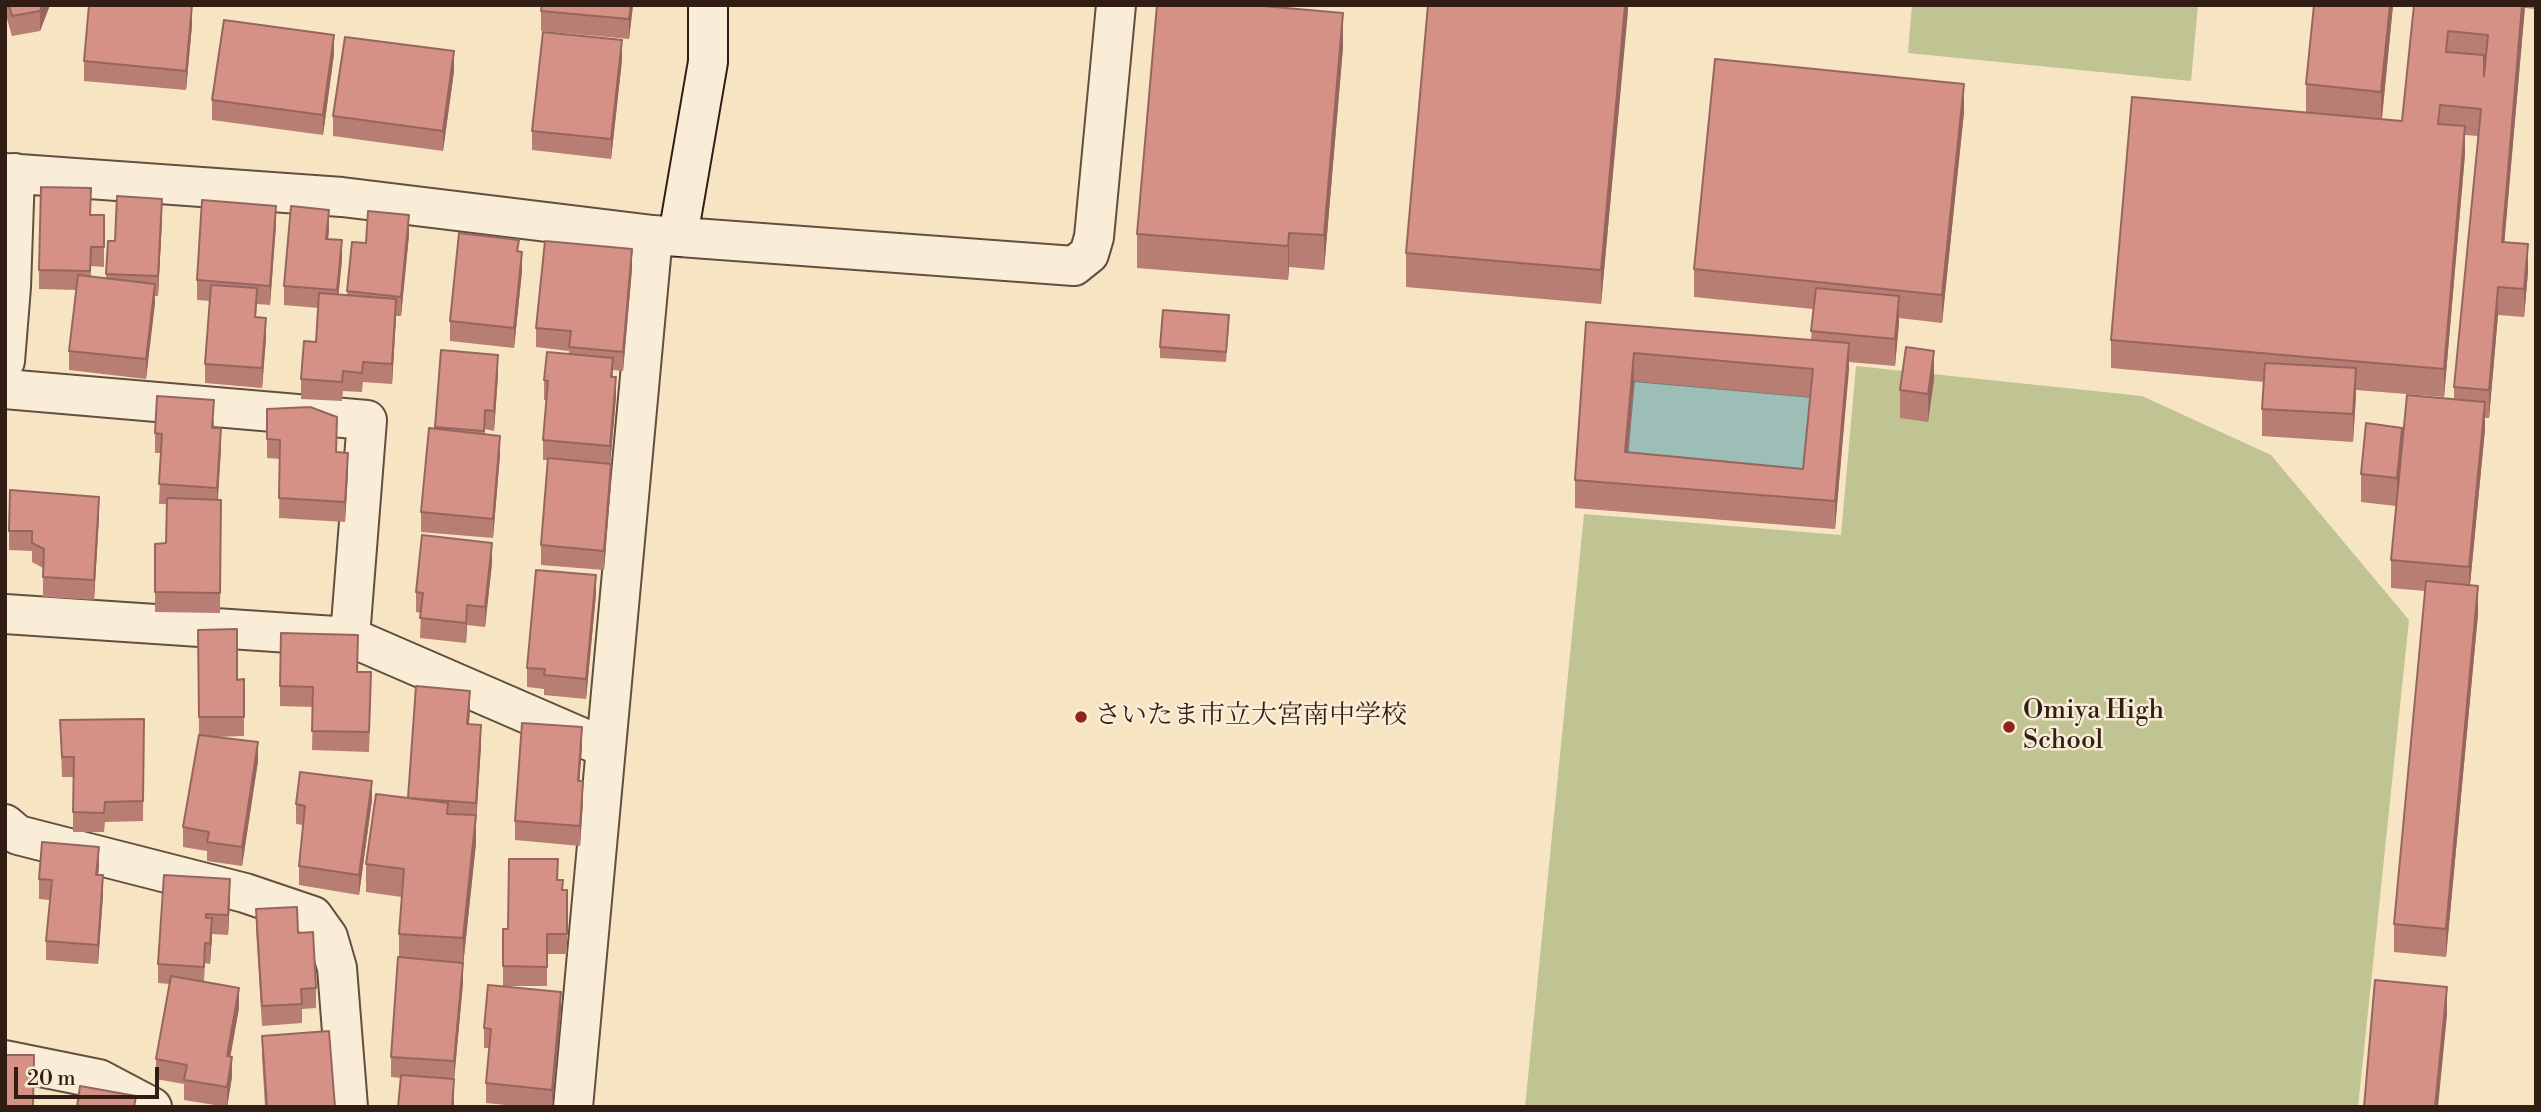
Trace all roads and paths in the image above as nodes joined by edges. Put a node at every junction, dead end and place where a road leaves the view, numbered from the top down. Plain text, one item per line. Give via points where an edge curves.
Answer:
1 (708, 5) edge
2 (1116, 5) edge
3 (10, 173) edge
4 (666, 235) junction
5 (5, 360) edge
6 (5, 389) edge
7 (5, 614) edge
8 (350, 637) junction
9 (607, 749) junction
10 (5, 824) edge
11 (5, 1060) edge
12 (152, 1107) edge
13 (348, 1107) edge
14 (573, 1107) edge

1 - 4 street via 708,62
2 - 4 street via 1094,237 1088,254 1074,266
3 - 4 street via 342,197
3 - 5 street via 11,287
4 - 9 street
6 - 8 street via 367,420
7 - 8 street
8 - 9 street
9 - 14 street
10 - 13 street via 18,835 245,893 313,916 328,937 337,968
11 - 12 street via 99,1079

